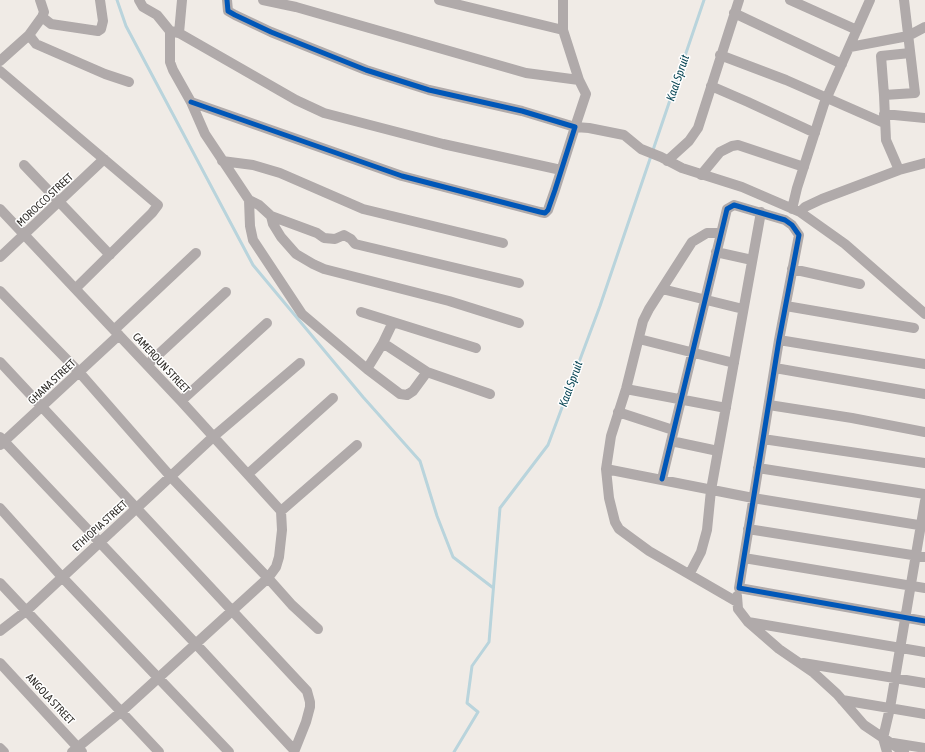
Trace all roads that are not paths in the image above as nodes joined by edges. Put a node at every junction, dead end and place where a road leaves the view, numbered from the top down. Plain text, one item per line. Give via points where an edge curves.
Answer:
1 (40, 0) edge
2 (100, 0) edge
3 (139, 0) edge
4 (182, 0) edge
5 (226, 0) edge
6 (263, 0) edge
7 (439, 0) edge
8 (564, 0) edge
9 (739, 0) edge
10 (790, 0) edge
11 (870, 0) edge
12 (904, 0) edge
13 (734, 14) junction
14 (42, 17) junction
15 (925, 27) edge
16 (563, 30) junction
17 (857, 30) junction
18 (174, 32) junction
19 (29, 35) junction
20 (908, 36) junction
21 (850, 47) junction
22 (910, 53) junction
23 (720, 55) junction
24 (0, 61) edge
25 (842, 64) junction
26 (0, 71) edge
27 (579, 80) junction
28 (129, 82) dead end
29 (711, 86) junction
30 (920, 94) edge
31 (884, 95) junction
32 (826, 99) junction
33 (191, 102) junction
34 (925, 118) edge
35 (884, 119) junction
36 (575, 128) junction
37 (815, 133) junction
38 (104, 159) junction
39 (664, 159) junction
40 (222, 161) junction
41 (925, 163) edge
42 (24, 164) dead end
43 (804, 167) junction
44 (561, 170) junction
45 (898, 170) junction
46 (701, 175) junction
47 (249, 200) junction
48 (60, 201) junction
49 (0, 209) edge
50 (796, 211) junction
51 (761, 212) junction
52 (271, 216) junction
53 (721, 233) junction
54 (24, 235) junction
55 (502, 243) dead end
56 (716, 252) junction
57 (196, 253) dead end
58 (110, 255) junction
59 (0, 257) edge
60 (752, 260) junction
61 (792, 269) junction
62 (518, 283) dead end
63 (860, 284) dead end
64 (76, 288) junction
65 (662, 289) junction
66 (0, 291) edge
67 (226, 292) dead end
68 (705, 300) junction
69 (786, 306) junction
70 (744, 309) junction
71 (360, 312) dead end
72 (925, 314) edge
73 (393, 322) junction
74 (266, 323) dead end
75 (519, 323) dead end
76 (914, 328) dead end
77 (116, 333) junction
78 (639, 339) junction
79 (779, 340) junction
80 (382, 344) junction
81 (476, 348) dead end
82 (692, 352) junction
83 (0, 362) edge
84 (300, 363) dead end
85 (734, 363) junction
86 (925, 364) edge
87 (148, 365) junction
88 (775, 368) junction
89 (367, 369) junction
90 (79, 372) junction
91 (427, 372) junction
92 (626, 389) junction
93 (490, 394) dead end
94 (925, 394) edge
95 (333, 398) dead end
96 (681, 399) junction
97 (181, 401) junction
98 (769, 405) junction
99 (42, 407) junction
100 (726, 408) junction
101 (618, 412) junction
102 (673, 430) junction
103 (925, 432) edge
104 (214, 437) junction
105 (763, 438) junction
106 (1, 441) edge
107 (671, 441) junction
108 (357, 445) dead end
109 (718, 451) junction
110 (925, 463) edge
111 (758, 468) junction
112 (606, 469) junction
113 (248, 474) junction
114 (171, 477) junction
115 (662, 479) junction
116 (711, 490) junction
117 (925, 494) edge
118 (753, 498) junction
119 (925, 501) edge
120 (0, 508) edge
121 (136, 510) junction
122 (281, 511) junction
123 (923, 525) edge
124 (748, 529) junction
125 (100, 541) junction
126 (920, 556) edge
127 (744, 558) junction
128 (690, 573) junction
129 (62, 577) junction
130 (268, 578) junction
131 (0, 583) edge
132 (910, 586) junction
133 (739, 588) junction
134 (925, 588) edge
135 (737, 602) junction
136 (26, 611) junction
137 (233, 611) junction
138 (904, 617) junction
139 (925, 621) edge
140 (748, 622) junction
141 (318, 629) dead end
142 (0, 631) edge
143 (195, 642) junction
144 (900, 648) junction
145 (925, 652) edge
146 (0, 663) edge
147 (798, 663) junction
148 (157, 678) junction
149 (895, 678) junction
150 (925, 683) edge
151 (842, 700) junction
152 (890, 708) junction
153 (122, 711) junction
154 (925, 714) edge
155 (887, 744) edge
156 (0, 748) edge
157 (925, 748) edge
158 (77, 750) edge
159 (294, 751) edge
160 (4, 752) edge
161 (159, 752) edge
162 (229, 752) edge
163 (904, 752) edge

1 - 14 street via 44,12
2 - 14 street via 103,21 98,31 51,24
3 - 18 street via 143,7 157,15
4 - 18 street
5 - 36 street via 228,10 235,15 366,70 429,90 522,111
6 - 27 street via 296,7 526,73
7 - 16 street
8 - 16 street
9 - 13 street
10 - 17 street
11 - 17 street
12 - 20 street
13 - 23 street
13 - 25 street
14 - 19 street
15 - 20 street
16 - 27 street
17 - 21 street
18 - 33 street via 170,62
18 - 44 street via 324,113 443,144
19 - 24 street
19 - 28 street via 36,44
20 - 21 street
20 - 22 street
21 - 25 street
22 - 30 street
22 - 31 street via 881,56
23 - 29 street
23 - 32 street via 786,80
25 - 32 street
26 - 38 street
27 - 36 street via 586,94
29 - 37 street
29 - 39 street via 695,134
30 - 31 street
31 - 35 street
32 - 35 street
32 - 37 street
33 - 40 street via 205,134
33 - 44 street via 402,176 545,213
34 - 35 street
35 - 45 street via 886,140
36 - 39 street via 624,135 641,149
36 - 44 street
37 - 43 street
38 - 48 street, MOROCCO STREET
38 - 58 street via 158,204
39 - 46 street
40 - 47 street
40 - 55 street via 253,165 280,173 363,209
41 - 45 street
42 - 48 street
43 - 46 street via 744,146 732,146 720,152
43 - 50 street
45 - 50 street
46 - 50 street via 742,187
47 - 52 street
47 - 89 street via 253,240 302,314
48 - 54 street, MOROCCO STREET
48 - 58 street
49 - 54 street, CAMEROUN STREET
50 - 72 street via 845,244
51 - 53 street via 730,206
51 - 60 street
51 - 61 street via 785,220 798,232
52 - 62 street via 324,238 336,239 344,235 355,244
52 - 75 street via 281,237 296,254 312,264
53 - 56 street
53 - 65 street via 707,233 692,242
54 - 59 street, MOROCCO STREET
54 - 64 street, CAMEROUN STREET
56 - 60 street
56 - 68 street
57 - 77 street, GHANA STREET
58 - 64 street
60 - 70 street
61 - 63 street
61 - 69 street
64 - 77 street, CAMEROUN STREET
65 - 68 street
65 - 78 street via 644,321
66 - 90 street
67 - 87 street
68 - 70 street
68 - 82 street
69 - 76 street
69 - 79 street
70 - 85 street
71 - 73 street
73 - 80 street
73 - 81 street
74 - 97 street
77 - 87 street, CAMEROUN STREET
77 - 90 street, GHANA STREET
78 - 82 street
78 - 92 street
79 - 86 street
79 - 88 street
80 - 89 street
80 - 91 street
82 - 85 street
82 - 96 street
83 - 99 street
84 - 104 street, ETHIOPIA STREET
85 - 100 street
87 - 97 street, CAMEROUN STREET
88 - 94 street
88 - 98 street
89 - 91 street via 400,394 407,395 416,388
90 - 99 street, GHANA STREET
90 - 114 street
91 - 93 street
92 - 96 street
92 - 101 street
95 - 113 street
96 - 100 street
96 - 102 street
97 - 104 street, CAMEROUN STREET
98 - 103 street
98 - 105 street
99 - 106 street, GHANA STREET
99 - 121 street
100 - 109 street
101 - 102 street
101 - 112 street via 607,451
102 - 107 street
104 - 113 street, CAMEROUN STREET
104 - 114 street, ETHIOPIA STREET
105 - 110 street
105 - 111 street
106 - 125 street
107 - 109 street
107 - 115 street
108 - 122 street
109 - 116 street
111 - 117 street
111 - 118 street
112 - 115 street
112 - 128 street via 609,498 619,529 649,551
113 - 122 street, CAMEROUN STREET
114 - 121 street, ETHIOPIA STREET
114 - 130 street
115 - 116 street
116 - 118 street
116 - 128 street via 705,537 701,552
118 - 123 street
118 - 124 street
119 - 123 street
120 - 129 street
121 - 125 street, ETHIOPIA STREET
121 - 137 street
122 - 130 street via 279,557
123 - 126 street
124 - 126 street
124 - 127 street
125 - 129 street, ETHIOPIA STREET
125 - 143 street
126 - 132 street
127 - 132 street
127 - 133 street
128 - 135 street
129 - 136 street, ETHIOPIA STREET
129 - 148 street
130 - 137 street
130 - 141 street
131 - 136 street
132 - 134 street
132 - 138 street
133 - 135 street
133 - 138 street
135 - 140 street via 739,612
136 - 142 street, ETHIOPIA STREET
136 - 153 street
137 - 143 street
137 - 159 street via 309,696 310,707 306,722
138 - 139 street
138 - 144 street
140 - 144 street
140 - 147 street
143 - 148 street
143 - 159 street
144 - 145 street
144 - 149 street
146 - 158 street, ANGOLA STREET
147 - 149 street
147 - 151 street via 814,673
148 - 153 street
148 - 162 street
149 - 150 street
149 - 152 street
151 - 152 street
151 - 155 street via 864,725
152 - 154 street
152 - 155 street
153 - 158 street
153 - 161 street
155 - 157 street
155 - 163 street
156 - 160 street

